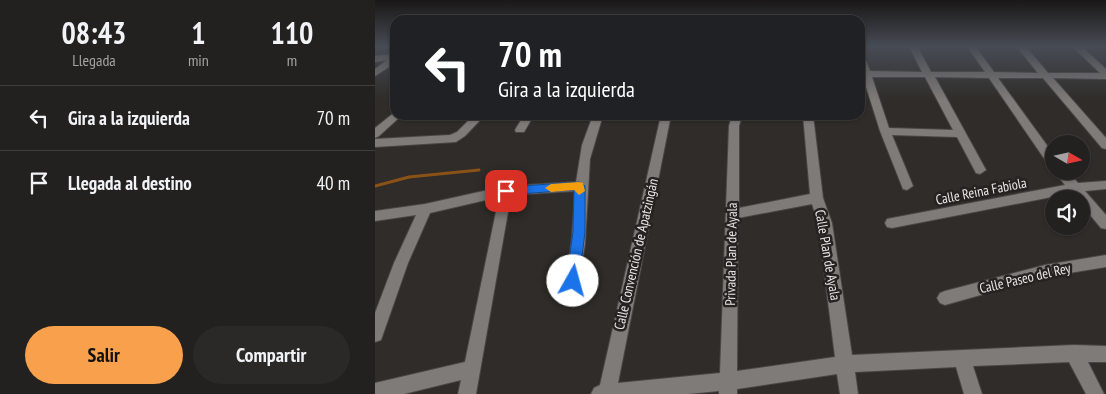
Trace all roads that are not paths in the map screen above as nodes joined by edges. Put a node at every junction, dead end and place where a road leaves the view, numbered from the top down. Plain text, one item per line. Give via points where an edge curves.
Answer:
1 (386, 64) edge
2 (922, 64) edge
3 (984, 64) edge
4 (1036, 64) edge
5 (1095, 64) edge
6 (375, 73) edge
7 (865, 74) edge
8 (1106, 75) edge
9 (928, 76) junction
10 (992, 76) junction
11 (1046, 76) junction
12 (865, 79) edge
13 (391, 120) edge
14 (475, 120) edge
15 (526, 120) edge
16 (596, 120) edge
17 (665, 120) edge
18 (736, 120) edge
19 (809, 120) edge
20 (520, 130) dead end
21 (885, 131) junction
22 (375, 134) edge
23 (959, 134) junction
24 (375, 143) edge
25 (1106, 145) edge
26 (1045, 151) edge
27 (980, 170) dead end
28 (1067, 180) edge
29 (1106, 185) edge
30 (579, 186) junction
31 (907, 186) dead end
32 (1073, 188) junction
33 (506, 191) junction
34 (817, 198) junction
35 (425, 209) junction
36 (731, 214) junction
37 (375, 216) edge
38 (892, 223) dead end
39 (1106, 224) edge
40 (1106, 261) edge
41 (573, 281) dead end
42 (945, 298) dead end
43 (375, 334) edge
44 (1074, 353) junction
45 (1106, 354) edge
46 (962, 358) junction
47 (846, 364) junction
48 (471, 369) junction
49 (729, 387) edge
50 (375, 392) edge
51 (467, 394) edge
52 (605, 394) edge
53 (849, 394) edge
54 (973, 394) edge
55 (1095, 394) edge

1 - 6 street
2 - 9 street
3 - 10 street
4 - 11 street
5 - 8 street
7 - 9 street
8 - 11 street
9 - 10 street
9 - 23 street
10 - 11 street
10 - 26 street
11 - 25 street
12 - 21 street
13 - 22 street
14 - 24 street via 455,138
15 - 20 street
16 - 30 street via 589,135
17 - 52 street, Calle Convención de Apatzingán
18 - 36 street, Privada Plan de Ayala
19 - 34 street, Calle Plan de Ayala
21 - 23 street
21 - 31 street
23 - 27 street
28 - 32 street
29 - 32 street, Calle Reina Fabiola
30 - 33 street
30 - 41 street via 579,232
32 - 38 street, Calle Reina Fabiola
32 - 39 street
33 - 35 street
33 - 48 street
34 - 36 street
34 - 47 street, Calle Plan de Ayala via 825,223
35 - 37 street
35 - 43 street
36 - 49 street, Privada Plan de Ayala
40 - 42 street, Calle Paseo del Rey via 1045,271
44 - 45 street
44 - 46 street
44 - 55 street
46 - 47 street
46 - 54 street
47 - 49 street
47 - 53 street, Calle Plan de Ayala
48 - 50 street
48 - 51 street
49 - 52 street

